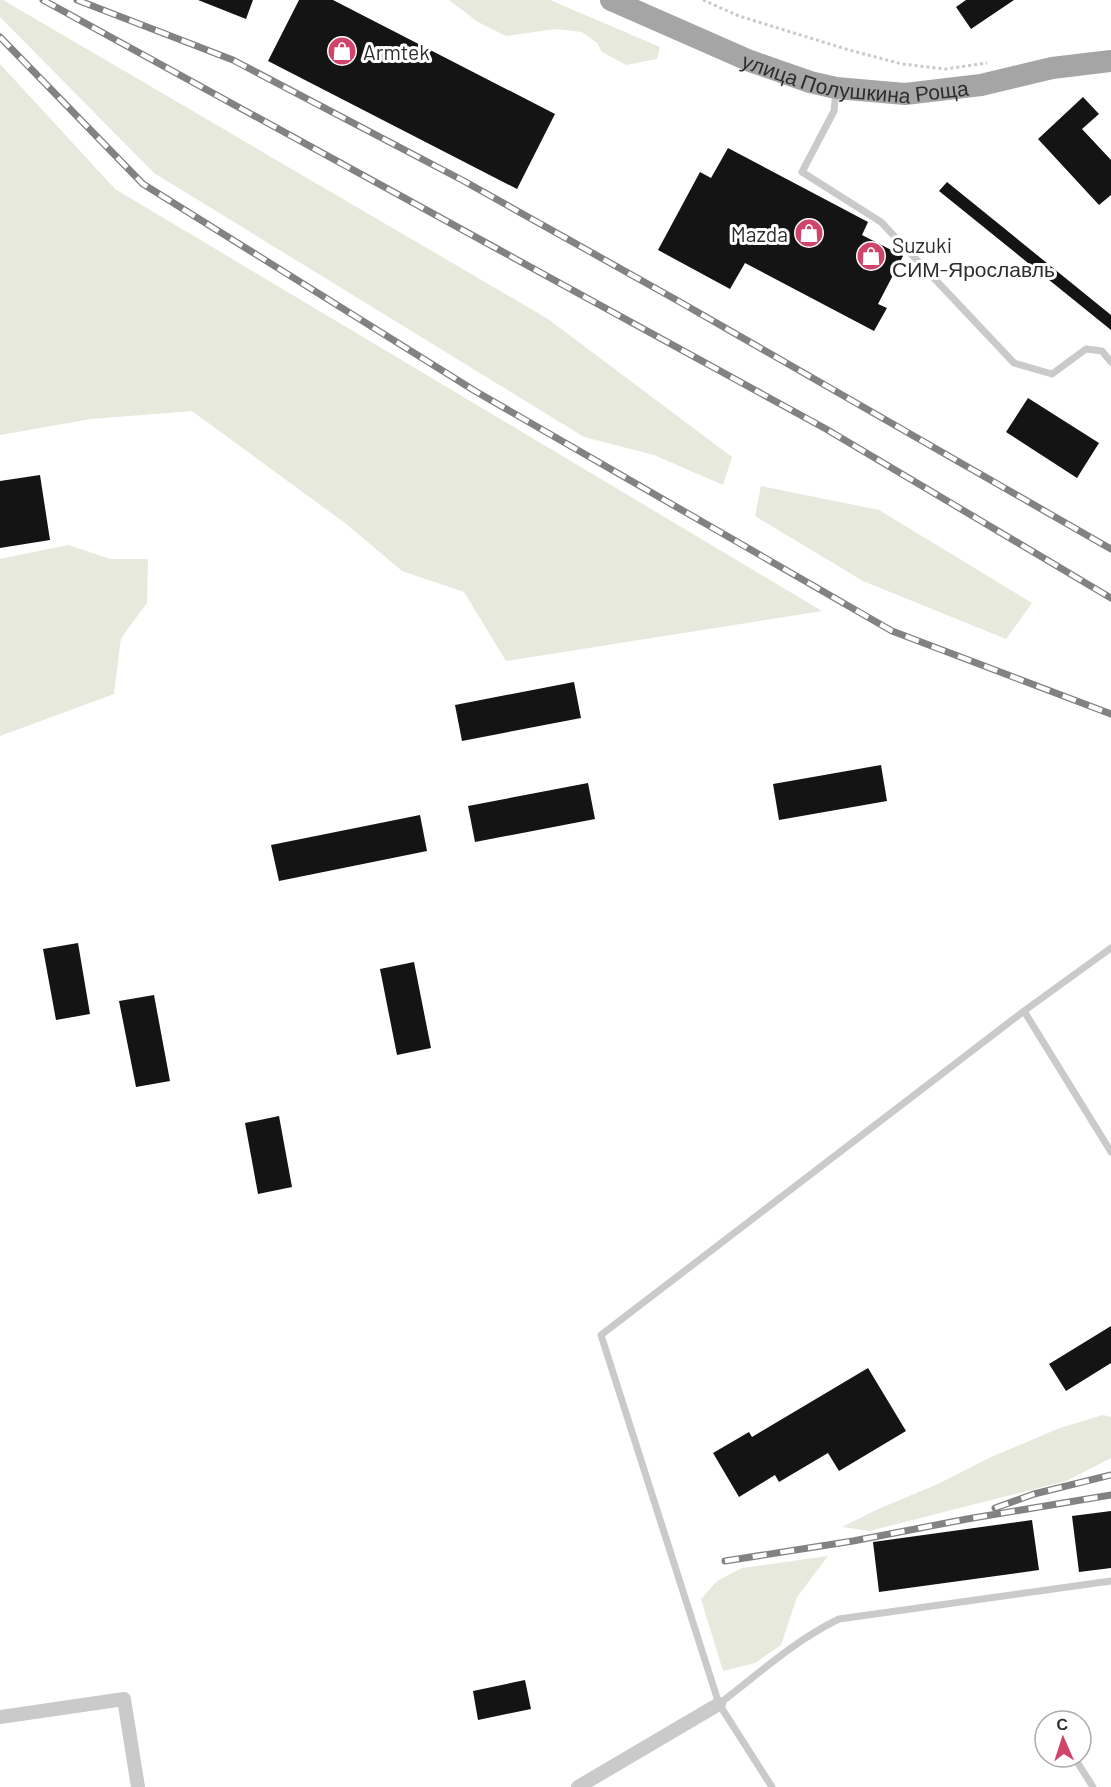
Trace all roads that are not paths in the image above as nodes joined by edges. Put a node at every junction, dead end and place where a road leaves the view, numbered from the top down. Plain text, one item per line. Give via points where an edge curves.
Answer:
1 (611, 0) edge
2 (1111, 61) edge
3 (836, 88) junction
4 (1111, 362) edge
5 (1111, 948) edge
6 (1024, 1011) junction
7 (1111, 1152) edge
8 (1111, 1581) edge
9 (719, 1704) junction
10 (0, 1717) edge
11 (1082, 1769) edge
12 (138, 1787) edge
13 (578, 1787) edge
14 (772, 1787) edge
15 (1093, 1787) edge

1 - 3 main road, улица Полушкина Роща via 750,61
2 - 3 main road, улица Полушкина Роща via 1052,68 981,85 905,94
3 - 4 lane via 834,111 802,172 880,222 1014,363 1052,374 1086,348 1102,351
5 - 6 lane
6 - 7 lane
6 - 9 lane via 601,1335
8 - 9 lane via 839,1619 823,1626
9 - 13 street
9 - 14 lane
10 - 12 street via 124,1699
11 - 15 lane

